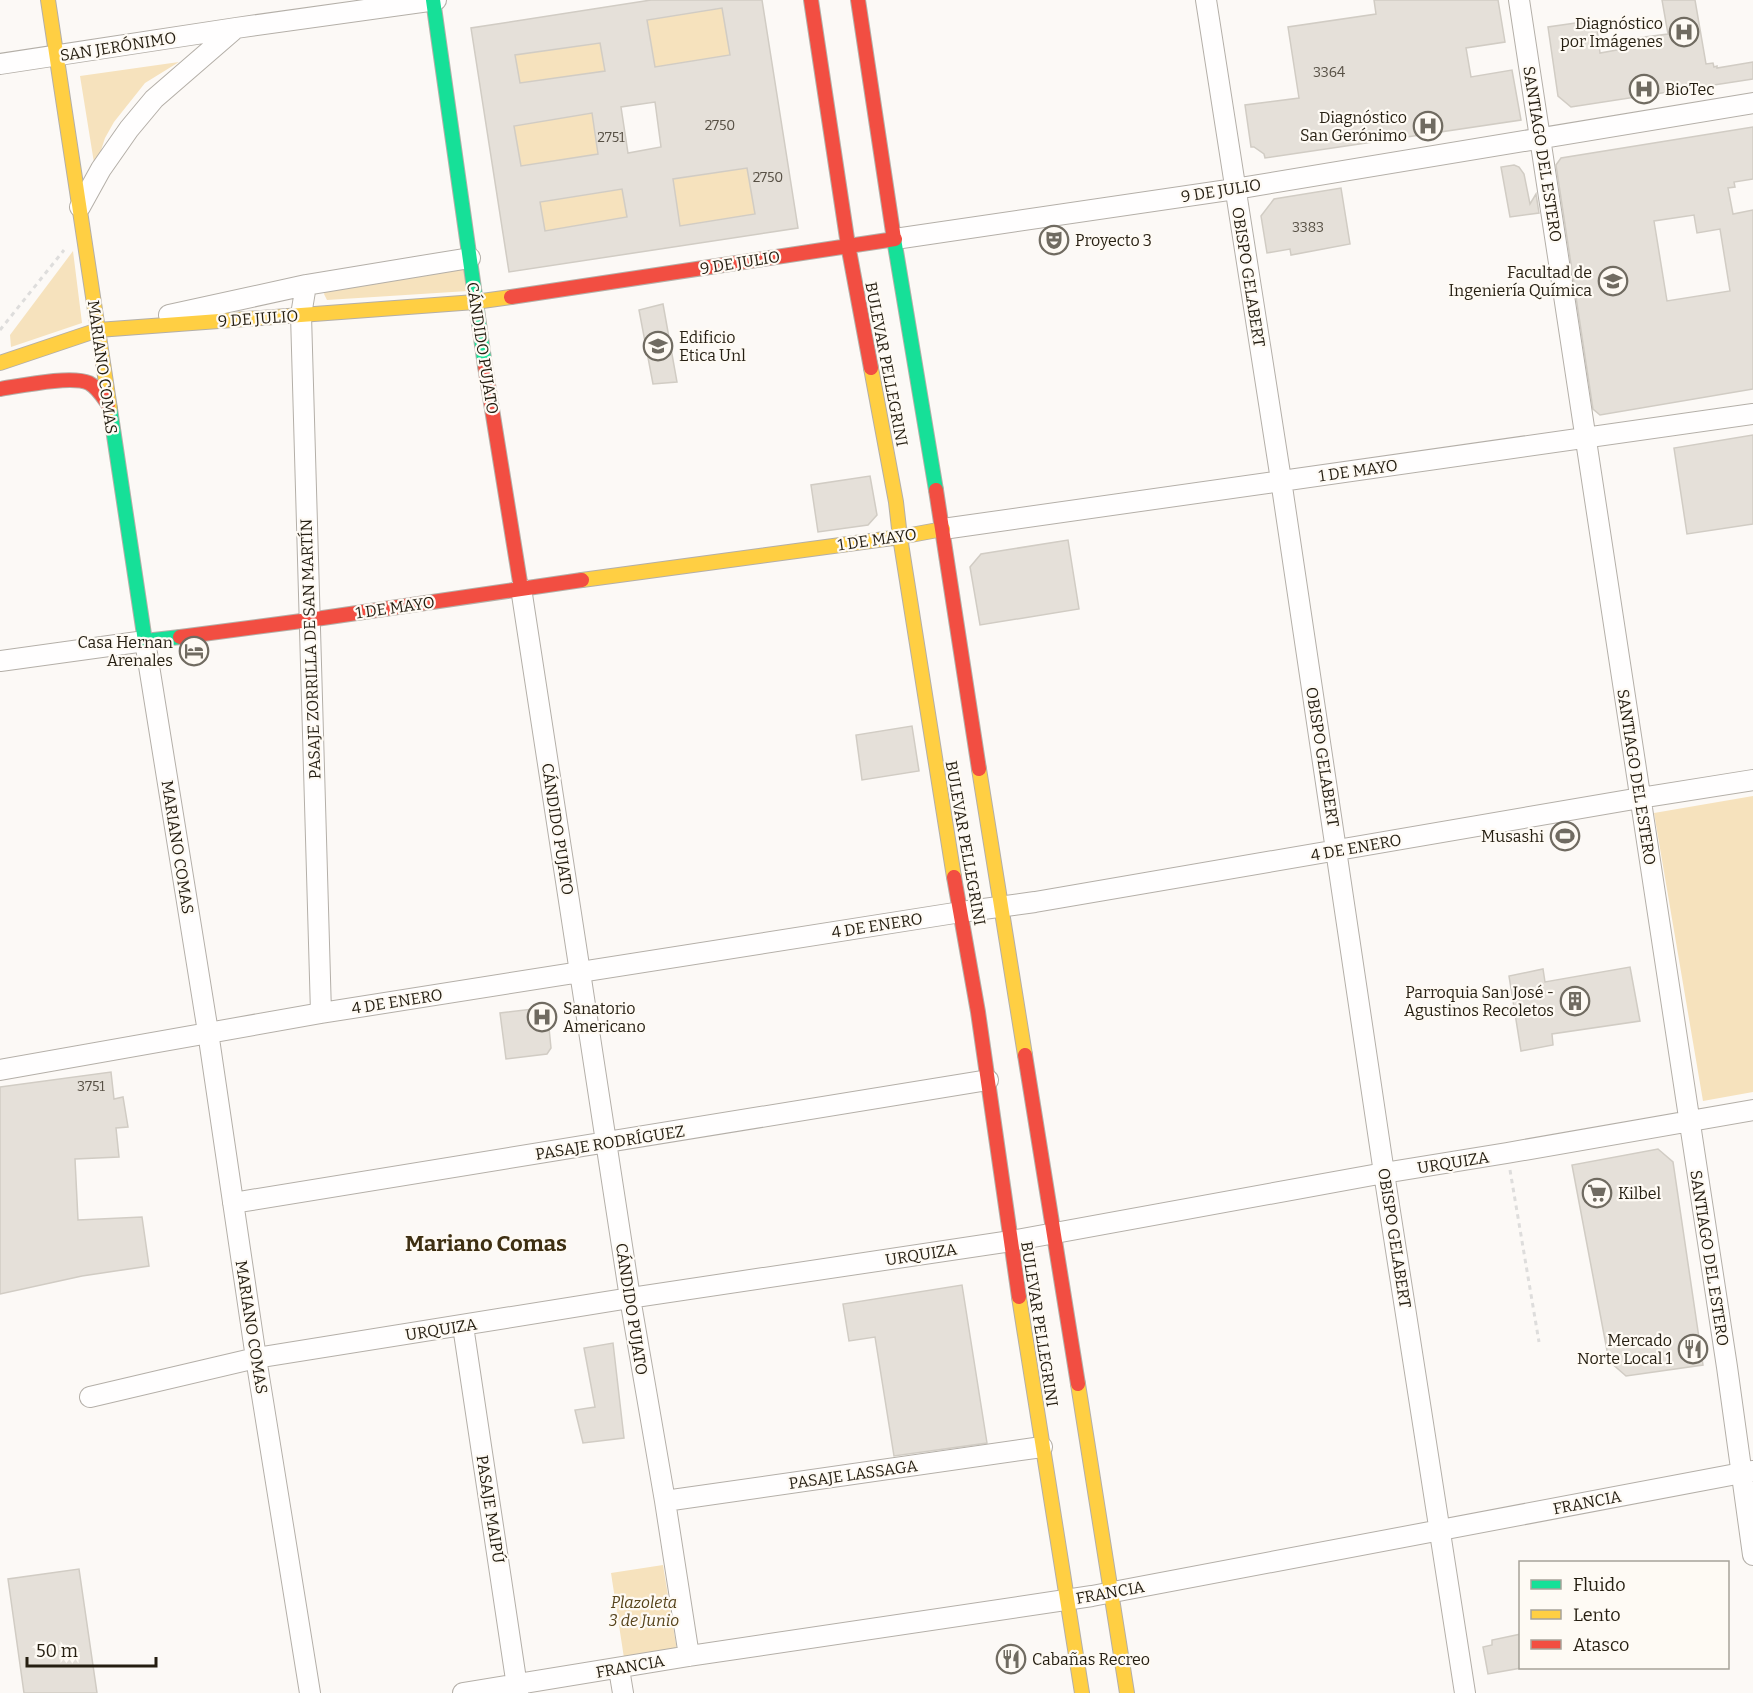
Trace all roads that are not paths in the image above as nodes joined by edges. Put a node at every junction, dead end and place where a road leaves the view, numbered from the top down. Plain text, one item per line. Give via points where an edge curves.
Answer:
1 (48, 0) edge
2 (434, 0) edge
3 (811, 0) edge
4 (858, 0) edge
5 (1206, 0) edge
6 (1520, 0) edge
7 (236, 28) junction
8 (55, 55) junction
9 (0, 64) edge
10 (1753, 103) edge
11 (1541, 139) junction
12 (1235, 189) junction
13 (80, 207) junction
14 (895, 239) junction
15 (848, 245) junction
16 (470, 258) junction
17 (306, 285) junction
18 (475, 302) junction
19 (301, 315) junction
20 (98, 330) junction
21 (0, 363) edge
22 (0, 389) edge
23 (108, 404) junction
24 (1753, 414) edge
25 (1585, 438) junction
26 (1281, 480) junction
27 (943, 529) junction
28 (900, 537) junction
29 (521, 588) junction
30 (309, 620) junction
31 (145, 641) junction
32 (0, 661) edge
33 (1753, 780) edge
34 (1640, 798) junction
35 (1337, 850) junction
36 (1000, 907) junction
37 (961, 912) junction
38 (580, 972) junction
39 (321, 1013) junction
40 (208, 1032) junction
41 (0, 1070) edge
42 (988, 1080) junction
43 (1753, 1110) edge
44 (1690, 1121) junction
45 (607, 1142) junction
46 (1384, 1173) junction
47 (233, 1203) junction
48 (1054, 1233) junction
49 (1011, 1241) junction
50 (630, 1298) junction
51 (463, 1326) junction
52 (256, 1358) junction
53 (90, 1397) dead end
54 (1042, 1447) junction
55 (1747, 1472) edge
56 (665, 1501) junction
57 (1440, 1529) junction
58 (1753, 1555) edge
59 (1110, 1593) junction
60 (1068, 1600) junction
61 (689, 1656) junction
62 (619, 1669) junction
63 (518, 1689) edge
64 (310, 1693) edge
65 (463, 1693) edge
66 (623, 1693) edge
67 (1082, 1693) edge
68 (1127, 1693) edge
69 (1465, 1693) edge

1 - 8 main road, MARIANO COMAS
2 - 7 street, SAN JERÓNIMO
2 - 16 main road, CÁNDIDO PUJATO
3 - 15 main road, BULEVAR PELLEGRINI
4 - 14 main road, BULEVAR PELLEGRINI
5 - 12 street, OBISPO GELABERT
6 - 11 street, SANTIAGO DEL ESTERO
7 - 8 street, SAN JERÓNIMO
7 - 13 street, SAN JERÓNIMO via 154,99 118,145
8 - 9 street, SAN JERÓNIMO
8 - 13 main road, MARIANO COMAS
10 - 11 street, 9 DE JULIO
11 - 12 street, 9 DE JULIO
11 - 25 street, SANTIAGO DEL ESTERO
12 - 14 street, 9 DE JULIO
12 - 26 street, OBISPO GELABERT
13 - 20 main road, MARIANO COMAS
14 - 15 main road, 9 DE JULIO
14 - 27 main road, BULEVAR PELLEGRINI
15 - 18 main road, 9 DE JULIO
15 - 28 main road, BULEVAR PELLEGRINI
16 - 17 street, 9 DE JULIO
16 - 18 main road, CÁNDIDO PUJATO
17 - 19 street, PASAJE ZORRILLA DE SAN MARTÍN
17 - 20 street, 9 DE JULIO
18 - 19 main road, 9 DE JULIO
18 - 29 main road, CÁNDIDO PUJATO
19 - 20 main road, 9 DE JULIO
19 - 30 street, PASAJE ZORRILLA DE SAN MARTÍN
20 - 21 main road
20 - 23 main road, MARIANO COMAS
22 - 23 main road via 73,380 88,382
23 - 31 main road, MARIANO COMAS
24 - 25 street, 1 DE MAYO
25 - 26 street, 1 DE MAYO
25 - 34 street, SANTIAGO DEL ESTERO
26 - 27 street, 1 DE MAYO
26 - 35 street, OBISPO GELABERT
27 - 28 main road, 1 DE MAYO
27 - 36 main road, BULEVAR PELLEGRINI
28 - 29 main road, 1 DE MAYO
28 - 37 main road, BULEVAR PELLEGRINI
29 - 30 main road, 1 DE MAYO
29 - 38 street, CÁNDIDO PUJATO
30 - 31 main road, 1 DE MAYO
30 - 39 street, PASAJE ZORRILLA DE SAN MARTÍN
31 - 32 street, 1 DE MAYO
31 - 40 street, MARIANO COMAS
33 - 34 street, 4 DE ENERO
34 - 35 street, 4 DE ENERO
34 - 44 street, SANTIAGO DEL ESTERO
35 - 36 street, 4 DE ENERO
35 - 46 street, OBISPO GELABERT
36 - 37 street, 4 DE ENERO
36 - 48 main road, BULEVAR PELLEGRINI
37 - 38 street, 4 DE ENERO
37 - 42 main road, BULEVAR PELLEGRINI
38 - 39 street, 4 DE ENERO
38 - 45 street, CÁNDIDO PUJATO
39 - 40 street, 4 DE ENERO
40 - 41 street, 4 DE ENERO
40 - 47 street, MARIANO COMAS
42 - 45 street, PASAJE RODRÍGUEZ
42 - 49 main road, BULEVAR PELLEGRINI
43 - 44 street, URQUIZA
44 - 46 street, URQUIZA
44 - 55 street, SANTIAGO DEL ESTERO
45 - 47 street, PASAJE RODRÍGUEZ
45 - 50 street, CÁNDIDO PUJATO
46 - 48 street, URQUIZA
46 - 57 street, OBISPO GELABERT
47 - 52 street, MARIANO COMAS
48 - 49 street, URQUIZA
48 - 59 main road, BULEVAR PELLEGRINI
49 - 50 street, URQUIZA
49 - 54 main road, BULEVAR PELLEGRINI
50 - 51 street, URQUIZA
50 - 56 street, CÁNDIDO PUJATO
51 - 52 street, URQUIZA
51 - 63 street, PASAJE MAIPÚ
52 - 53 street, URQUIZA
52 - 64 street, MARIANO COMAS
54 - 56 street, PASAJE LASSAGA
54 - 60 main road, BULEVAR PELLEGRINI
55 - 57 street, FRANCIA
55 - 58 street, SANTIAGO DEL ESTERO
56 - 61 street, CÁNDIDO PUJATO
57 - 59 street, FRANCIA
57 - 69 street, OBISPO GELABERT
59 - 60 street, FRANCIA
59 - 68 main road, BULEVAR PELLEGRINI
60 - 61 street, FRANCIA
60 - 67 main road, BULEVAR PELLEGRINI
61 - 62 street, FRANCIA
62 - 63 street, FRANCIA
62 - 66 street
63 - 65 street, FRANCIA

